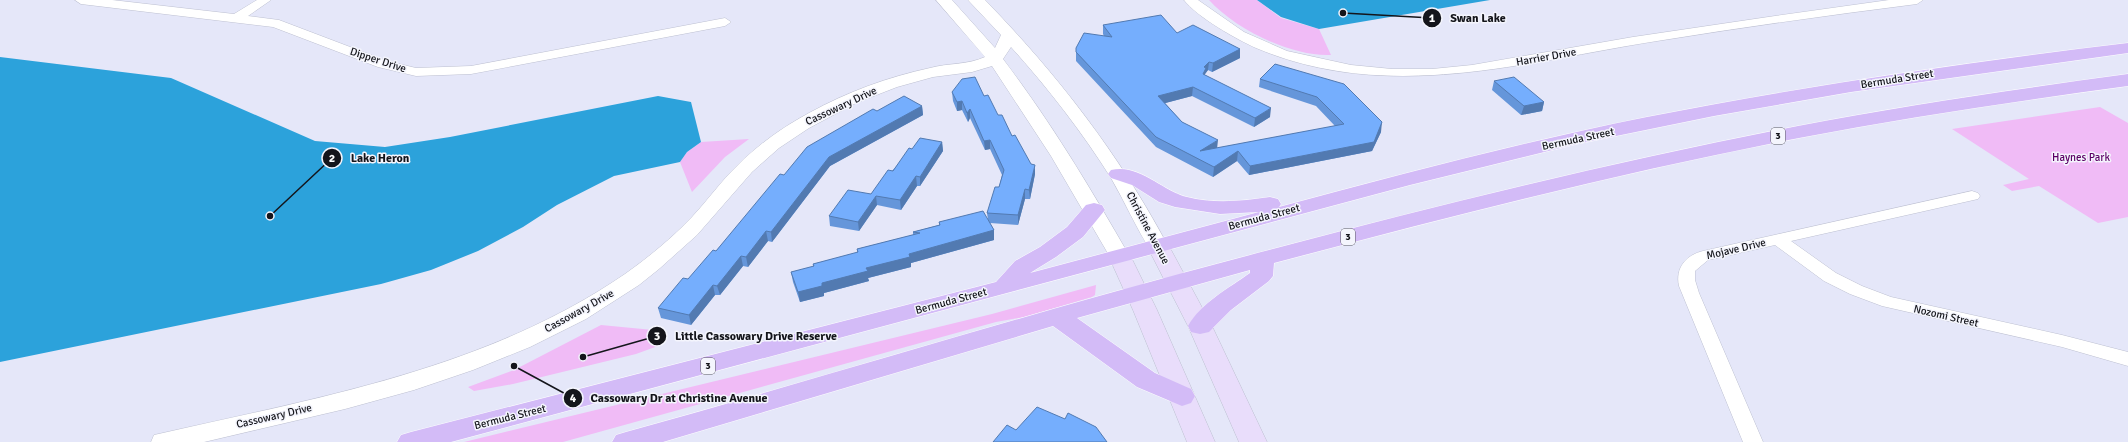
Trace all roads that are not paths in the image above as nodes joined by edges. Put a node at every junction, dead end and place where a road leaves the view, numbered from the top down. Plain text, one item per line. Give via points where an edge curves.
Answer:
1 (81, 0) edge
2 (265, 0) edge
3 (944, 0) edge
4 (976, 0) edge
5 (1190, 0) edge
6 (1917, 0) edge
7 (238, 18) junction
8 (725, 22) dead end
9 (1009, 35) junction
10 (2128, 48) edge
11 (989, 52) junction
12 (2128, 80) edge
13 (1118, 174) junction
14 (1972, 196) dead end
15 (1308, 205) junction
16 (1094, 210) junction
17 (1779, 240) junction
18 (1158, 246) junction
19 (1120, 257) junction
20 (1263, 259) junction
21 (1177, 282) junction
22 (1004, 287) junction
23 (1137, 293) junction
24 (1057, 317) junction
25 (1200, 326) junction
26 (2128, 359) edge
27 (1182, 396) junction
28 (162, 442) edge
29 (411, 442) edge
30 (626, 442) edge
31 (1201, 442) edge
32 (1253, 442) edge
33 (1753, 442) edge
34 (1759, 442) edge

1 - 7 street, Dipper Drive
2 - 7 street
3 - 11 street
4 - 9 street, Christine Avenue
5 - 6 street, Harrier Drive via 1239,34 1275,51 1353,71 1407,75 1461,72 1756,21
7 - 8 street, Dipper Drive via 275,23 399,69 436,73 485,68
9 - 11 street via 1002,50
9 - 13 street, Christine Avenue via 1073,108
10 - 15 main road, Bermuda Street / 3 via 1883,81 1692,115 1509,154
11 - 16 street via 1051,139
11 - 28 street, Cassowary Drive via 976,66 936,71 879,88 803,123 744,169 694,226 650,266 586,308 534,336 475,361 414,382
12 - 20 main road, 3 via 1929,109 1753,141 1531,190
13 - 15 main road via 1143,182 1171,199 1193,205
13 - 18 street, Christine Avenue
14 - 17 street, Mojave Drive
15 - 18 main road, Bermuda Street / 3
16 - 19 street
16 - 22 main road via 1075,232 1023,266
17 - 26 street, Nozomi Street via 1821,273 1867,296
17 - 33 street, Mojave Drive via 1703,256 1691,263 1686,270 1690,293
18 - 19 main road, Bermuda Street / 3
18 - 21 main road, Christine Avenue
19 - 22 main road, Bermuda Street / 3
19 - 23 main road
20 - 21 main road, 3
20 - 25 main road via 1261,276 1223,304
21 - 23 main road, 3
21 - 25 main road, Christine Avenue
22 - 29 main road, Bermuda Street / 3
23 - 24 main road, 3
23 - 27 main road
24 - 27 main road via 1146,380
24 - 30 main road, 3
25 - 32 main road, Christine Avenue
27 - 31 main road
33 - 34 street

